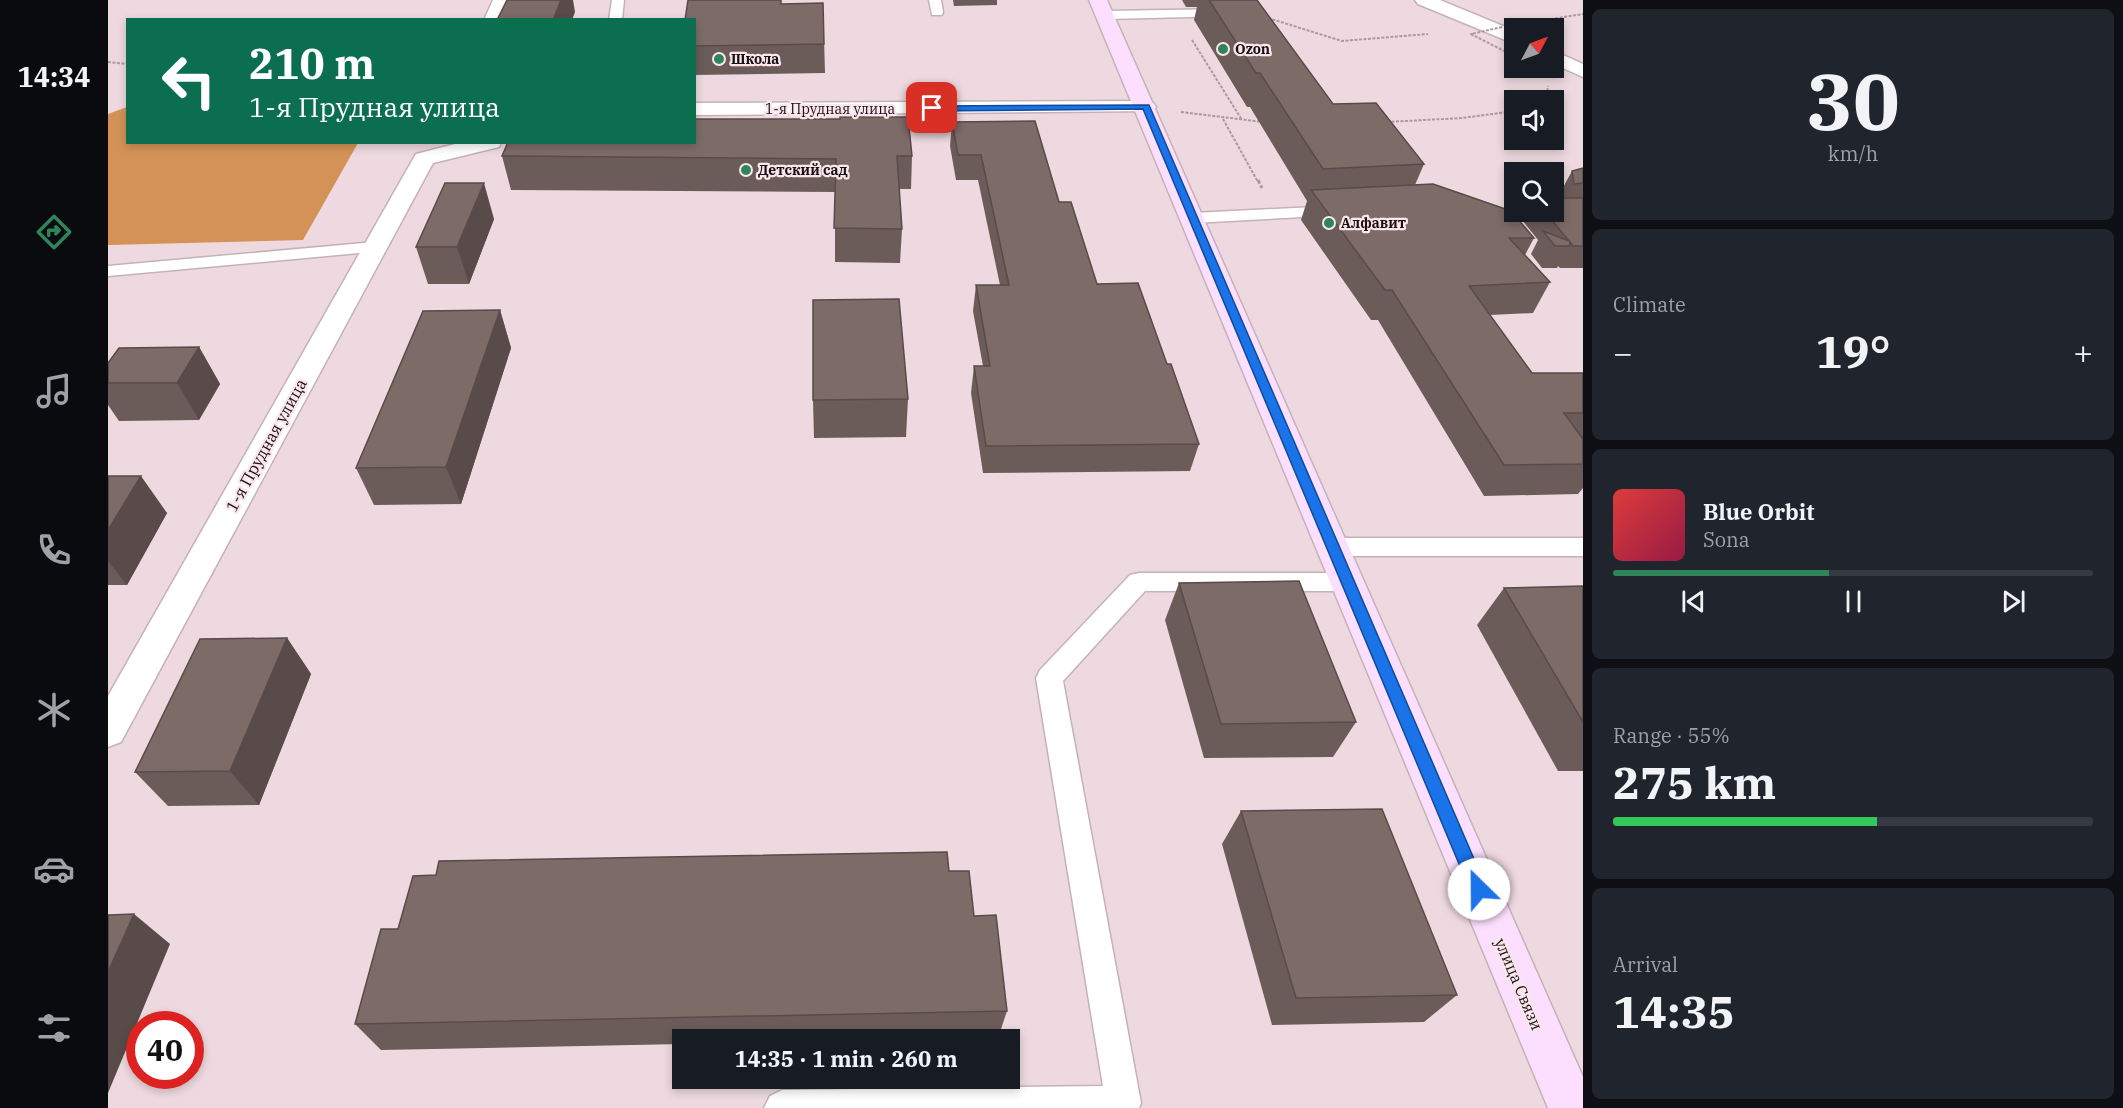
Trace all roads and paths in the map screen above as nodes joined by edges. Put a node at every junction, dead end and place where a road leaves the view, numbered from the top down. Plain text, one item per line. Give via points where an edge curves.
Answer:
1 (502, 0) edge
2 (618, 0) edge
3 (1424, 0) edge
4 (1102, 7) edge
5 (1175, 13) junction
6 (1251, 13) joint
7 (1583, 14) edge
8 (494, 18) edge
9 (615, 18) edge
10 (1558, 18) edge
11 (1430, 34) dead end
12 (1504, 38) edge
13 (1508, 40) edge
14 (1504, 41) edge
15 (1486, 46) dead end
16 (108, 62) edge
17 (1564, 62) edge
18 (126, 64) edge
19 (1583, 71) edge
20 (1146, 107) junction
21 (696, 110) edge
22 (1504, 112) edge
23 (1223, 118) junction
24 (1243, 121) junction
25 (1265, 122) edge
26 (1378, 122) edge
27 (477, 144) edge
28 (428, 151) edge
29 (1356, 210) edge
30 (1277, 214) junction
31 (1193, 218) junction
32 (375, 247) junction
33 (108, 271) edge
34 (1333, 547) junction
35 (1583, 547) edge
36 (1347, 582) junction
37 (108, 731) edge
38 (782, 1108) edge
39 (1572, 1108) edge

1 - 8 street
2 - 9 lane
3 - 12 street via 1472,18
4 - 5 lane
4 - 20 street, улица Связи
5 - 6 lane
5 - 24 path
6 - 11 path via 1342,41
7 - 10 path
13 - 13 path, bridge via 1471,34
14 - 15 path
16 - 18 path
17 - 19 street
20 - 21 street, 1-я Прудная улица
20 - 23 path
20 - 31 street, улица Связи
22 - 26 path
23 - 24 path
23 - 30 path
24 - 25 path
27 - 28 street, 1-я Прудная улица
28 - 32 street, 1-я Прудная улица
29 - 30 lane
30 - 31 lane
31 - 34 street, улица Связи
32 - 33 lane
32 - 37 street, 1-я Прудная улица
34 - 35 lane
34 - 36 street, улица Связи
36 - 38 lane via 1139,582 1049,678 1124,1103
36 - 39 street, улица Связи

